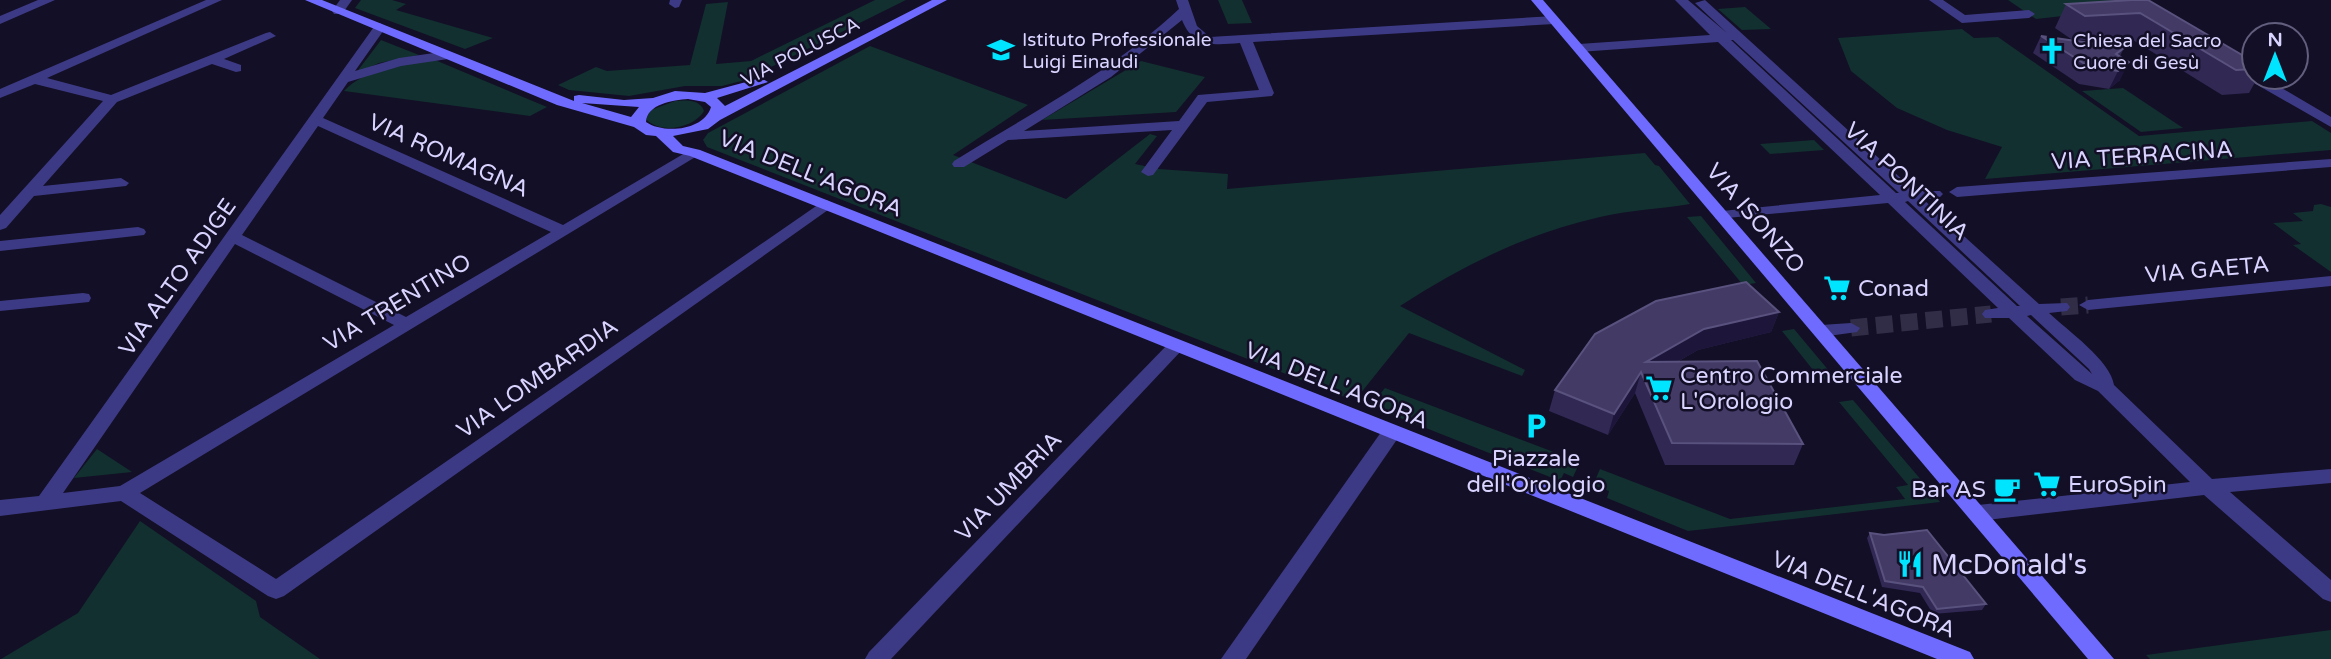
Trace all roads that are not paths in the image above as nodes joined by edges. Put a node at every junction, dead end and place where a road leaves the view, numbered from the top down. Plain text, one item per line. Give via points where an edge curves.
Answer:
1 (49, 0) edge
2 (216, 0) edge
3 (924, 0) edge
4 (941, 0) edge
5 (1537, 0) edge
6 (1682, 0) edge
7 (1698, 0) edge
8 (1935, 0) edge
9 (319, 1) edge
10 (342, 5) edge
11 (1184, 5) edge
12 (2029, 14) dead end
13 (0, 20) edge
14 (1554, 20) junction
15 (380, 27) junction
16 (1166, 30) junction
17 (270, 36) dead end
18 (1739, 37) junction
19 (1721, 38) junction
20 (1245, 39) junction
21 (1201, 40) junction
22 (1579, 48) junction
23 (449, 55) junction
24 (211, 59) junction
25 (2230, 64) edge
26 (236, 68) dead end
27 (33, 79) junction
28 (345, 79) junction
29 (0, 94) edge
30 (548, 94) junction
31 (707, 97) junction
32 (112, 99) junction
33 (656, 102) junction
34 (624, 104) junction
35 (604, 116) junction
36 (715, 117) junction
37 (316, 121) junction
38 (2331, 123) edge
39 (639, 124) junction
40 (1180, 125) junction
41 (695, 129) junction
42 (661, 133) junction
43 (1002, 136) junction
44 (695, 153) junction
45 (2331, 163) edge
46 (959, 164) dead end
47 (1148, 172) dead end
48 (121, 183) dead end
49 (30, 192) junction
50 (1957, 192) dead end
51 (1935, 194) dead end
52 (1911, 196) junction
53 (1888, 198) junction
54 (827, 205) junction
55 (1722, 216) junction
56 (0, 225) edge
57 (563, 231) junction
58 (138, 232) dead end
59 (233, 237) junction
60 (0, 246) edge
61 (2331, 281) edge
62 (83, 299) dead end
63 (2088, 305) tunnel mouth
64 (0, 306) edge
65 (2061, 307) tunnel mouth
66 (2036, 310) junction
67 (2011, 312) junction
68 (1991, 314) tunnel mouth
69 (408, 325) junction
70 (1852, 328) tunnel mouth
71 (1821, 331) junction
72 (1175, 347) junction
73 (2105, 387) junction
74 (1391, 433) junction
75 (2331, 476) edge
76 (2208, 487) junction
77 (124, 493) junction
78 (46, 502) junction
79 (0, 508) edge
80 (1978, 513) junction
81 (2331, 593) edge
82 (1939, 655) edge
83 (877, 659) edge
84 (1233, 659) edge
85 (1962, 659) edge
86 (2102, 659) edge

1 - 13 street
2 - 27 street
3 - 31 street, VIA POLUSCA via 755,85
4 - 36 street, VIA POLUSCA
5 - 14 street, VIA ISONZO
6 - 19 street, VIA PONTINIA
7 - 18 street, VIA PONTINIA
8 - 12 street via 1962,19
9 - 10 street, VIA DELL'AGORA
10 - 15 street, VIA DELL'AGORA
11 - 16 street
11 - 21 street
14 - 20 street
14 - 22 street, VIA ISONZO
15 - 23 street, VIA DELL'AGORA
15 - 28 street, VIA ALTO ADIGE
16 - 21 street
16 - 43 street via 1116,67
17 - 24 street
18 - 19 street
18 - 52 street, VIA PONTINIA
19 - 22 street
19 - 53 street, VIA PONTINIA
20 - 21 street
20 - 40 street via 1268,93 1203,98
22 - 55 street, VIA ISONZO
23 - 28 street via 400,62
23 - 30 street, VIA DELL'AGORA
24 - 26 street
24 - 32 street
25 - 38 street
27 - 29 street
27 - 32 street
28 - 37 street, VIA ALTO ADIGE
30 - 34 street, VIA DELL'AGORA
30 - 35 street, VIA DELL'AGORA
31 - 33 street, VIA DELL'AGORA via 682,95
31 - 36 street, VIA DELL'AGORA via 718,106
32 - 49 street
33 - 34 street, VIA DELL'AGORA
33 - 39 street via 641,112
34 - 35 street, VIA DELL'AGORA
35 - 39 street, VIA DELL'AGORA
36 - 41 street, VIA DELL'AGORA
37 - 57 street, VIA ROMAGNA
37 - 59 street, VIA ALTO ADIGE
39 - 42 street, VIA DELL'AGORA
40 - 43 street
40 - 47 street
41 - 42 street, VIA DELL'AGORA
41 - 44 street, VIA DELL'AGORA via 687,140
42 - 44 street, VIA DELL'AGORA via 678,149
43 - 46 street
44 - 54 street, VIA DELL'AGORA
44 - 57 street, VIA TRENTINO
45 - 50 street, VIA TERRACINA
48 - 49 street
49 - 56 street
51 - 52 street
52 - 53 street
52 - 66 street, VIA PONTINIA
53 - 55 street
53 - 67 street, VIA PONTINIA
54 - 72 street, VIA DELL'AGORA
54 - 77 street, VIA LOMBARDIA via 276,590
55 - 71 street, VIA ISONZO
57 - 69 street, VIA TRENTINO
58 - 60 street
59 - 69 street
59 - 78 street, VIA ALTO ADIGE
61 - 63 street, VIA GAETA
62 - 64 street
65 - 66 street
66 - 67 street
66 - 73 street, VIA PONTINIA via 2095,365
67 - 68 street
67 - 73 street, VIA PONTINIA via 2081,376
69 - 77 street, VIA TRENTINO
70 - 71 street
71 - 80 street, VIA ISONZO
72 - 74 street, VIA DELL'AGORA
72 - 83 street, VIA UMBRIA
73 - 76 street, VIA PONTINIA
74 - 82 street, VIA DELL'AGORA
74 - 84 street
75 - 76 street
76 - 80 street
76 - 81 street, VIA PONTINIA
77 - 78 street
78 - 79 street
80 - 86 street, VIA ISONZO
82 - 85 street, VIA DELL'AGORA

